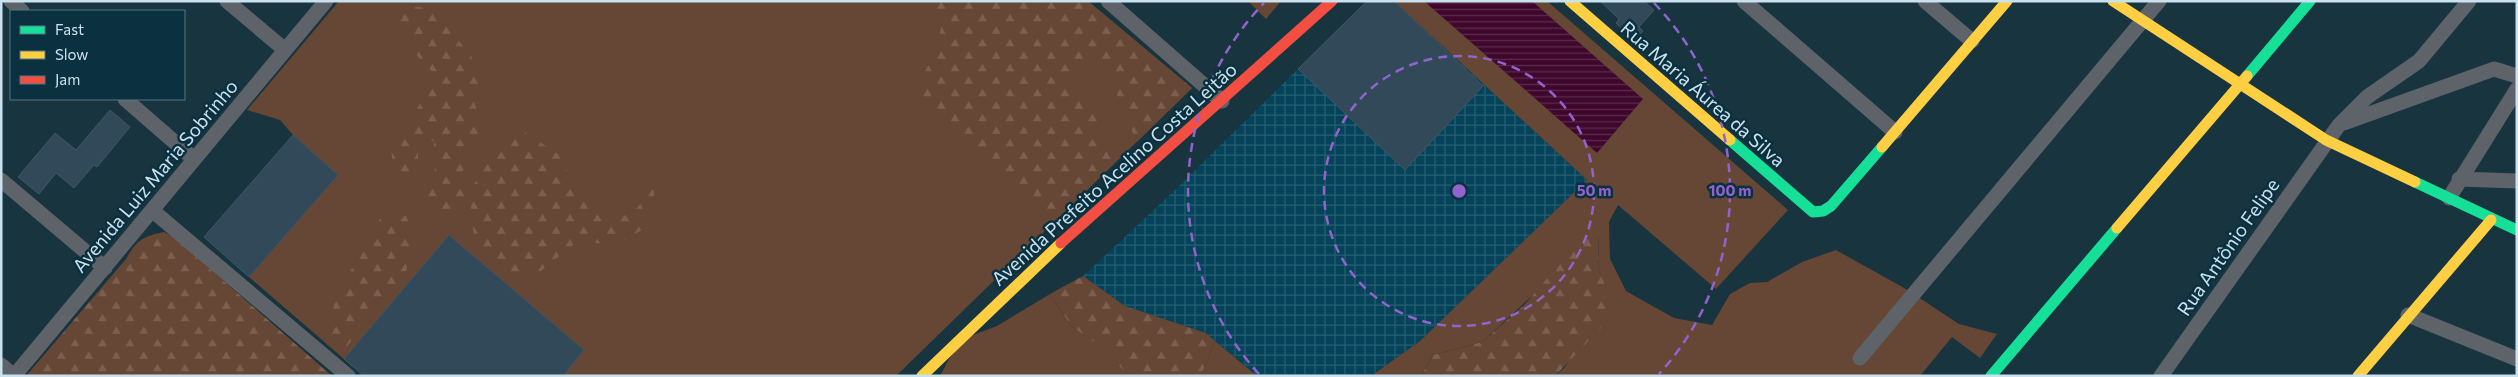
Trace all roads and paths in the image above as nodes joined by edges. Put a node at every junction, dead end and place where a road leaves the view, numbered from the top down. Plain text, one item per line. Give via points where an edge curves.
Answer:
1 (11, 1) edge
2 (227, 1) edge
3 (326, 1) edge
4 (1108, 1) edge
5 (1332, 1) edge
6 (1570, 1) edge
7 (1744, 1) edge
8 (1925, 1) edge
9 (2006, 1) edge
10 (2113, 1) edge
11 (2159, 1) edge
12 (2310, 1) edge
13 (2469, 1) edge
14 (21, 10) edge
15 (2143, 19) junction
16 (1972, 41) junction
17 (285, 50) junction
18 (2517, 76) edge
19 (2240, 82) junction
20 (2517, 88) edge
21 (125, 100) edge
22 (1222, 101) junction
23 (2339, 125) junction
24 (1895, 132) junction
25 (2326, 140) junction
26 (194, 158) junction
27 (2459, 179) junction
28 (1, 180) edge
29 (2517, 181) edge
30 (2449, 198) junction
31 (153, 211) junction
32 (2492, 220) junction
33 (2517, 230) edge
34 (105, 268) junction
35 (2408, 315) junction
36 (1860, 358) dead end
37 (2517, 359) edge
38 (1, 365) edge
39 (14, 376) edge
40 (348, 376) edge
41 (922, 376) edge
42 (1991, 376) edge
43 (2161, 376) edge
44 (2358, 376) edge

1 - 14 street
2 - 17 street
3 - 17 street, Avenida Luiz Maria Sobrinho
4 - 22 street
5 - 22 street, Avenida Prefeito Acelino Costa Leitão
6 - 24 street, Rua Maria Áurea da Silva via 1813,212 1831,206
7 - 24 street
8 - 16 street
9 - 16 street
10 - 15 street
11 - 15 street
12 - 19 street
13 - 23 street, Rua Antônio Felipe via 2419,60 2366,97
15 - 19 street
15 - 36 street
16 - 24 street
17 - 26 street, Avenida Luiz Maria Sobrinho
18 - 23 street via 2494,70
19 - 25 street
19 - 42 street
20 - 27 street
21 - 26 street
22 - 41 street, Avenida Prefeito Acelino Costa Leitão via 1038,264
23 - 25 street, Rua Antônio Felipe
25 - 30 street
25 - 43 street, Rua Antônio Felipe
26 - 31 street, Avenida Luiz Maria Sobrinho
27 - 29 street
27 - 30 street
28 - 34 street
30 - 32 street
31 - 34 street, Avenida Luiz Maria Sobrinho
31 - 40 street
32 - 33 street
32 - 35 street
34 - 39 street, Avenida Luiz Maria Sobrinho
35 - 37 street
35 - 44 street
38 - 39 street

